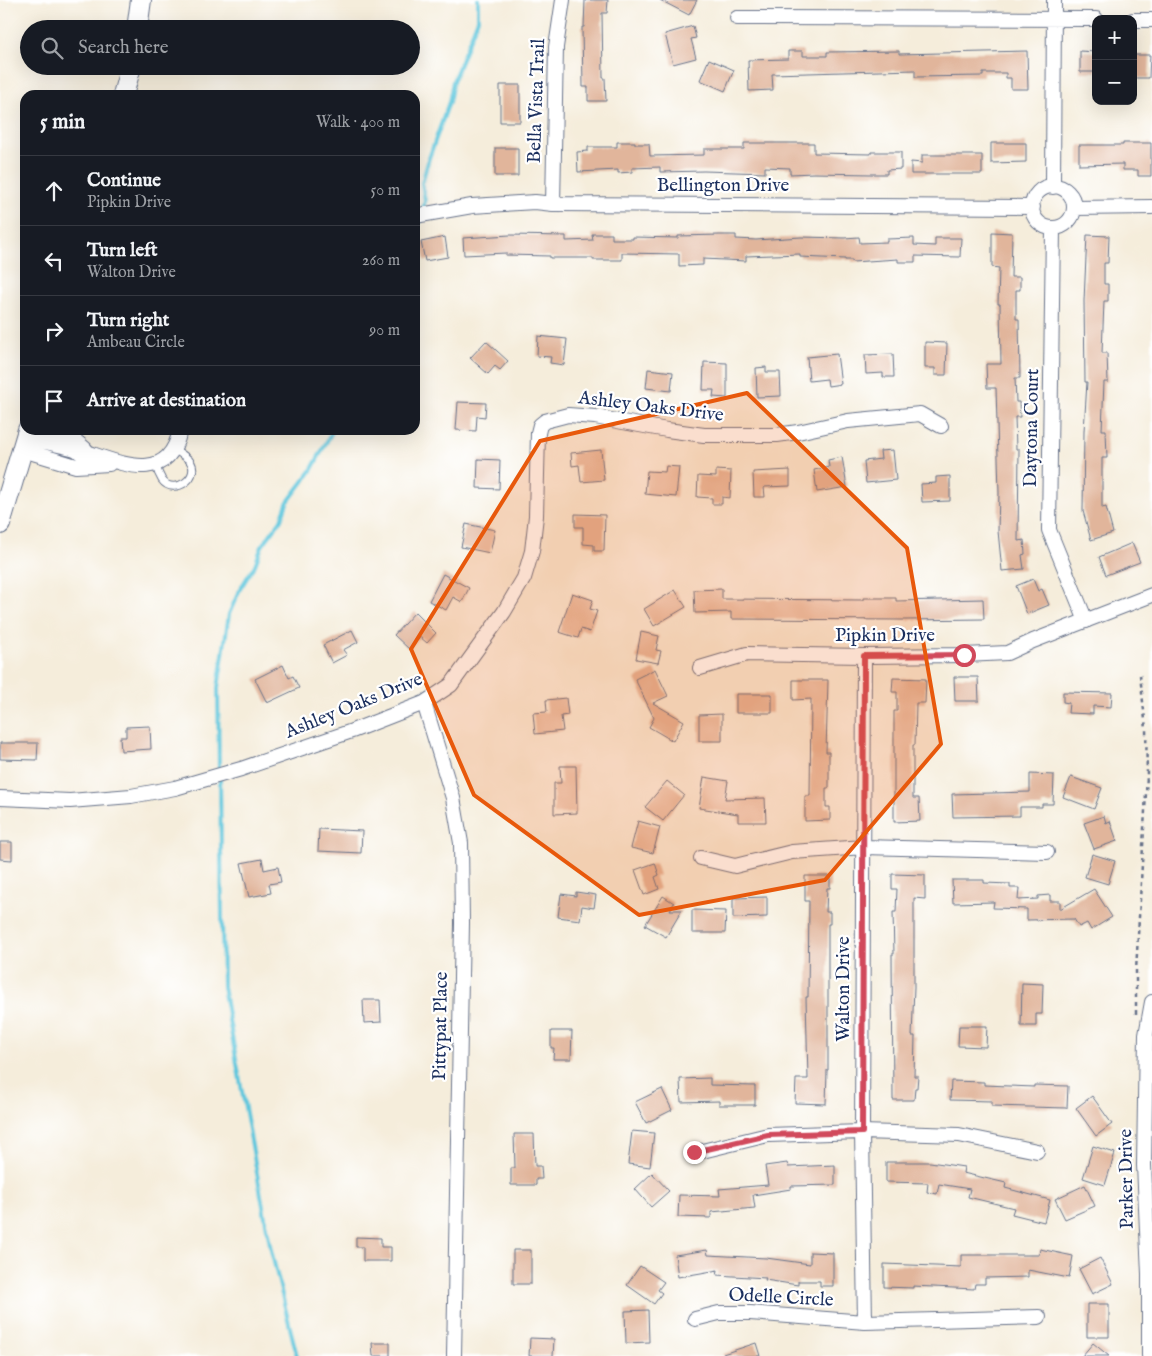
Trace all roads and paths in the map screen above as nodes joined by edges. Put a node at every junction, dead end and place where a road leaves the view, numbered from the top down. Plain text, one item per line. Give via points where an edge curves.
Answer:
1 (141, 0) edge
2 (563, 0) edge
3 (1054, 0) edge
4 (737, 18) dead end
5 (1054, 18) junction
6 (1092, 19) edge
7 (138, 20) edge
8 (1137, 20) edge
9 (1152, 20) edge
10 (128, 75) edge
11 (124, 90) edge
12 (1053, 187) junction
13 (553, 204) junction
14 (1033, 207) junction
15 (1152, 207) edge
16 (1074, 208) junction
17 (420, 215) edge
18 (1052, 228) junction
19 (941, 426) dead end
20 (64, 435) edge
21 (179, 435) edge
22 (26, 439) edge
23 (173, 448) junction
24 (83, 451) junction
25 (118, 463) junction
26 (156, 465) junction
27 (0, 524) edge
28 (1152, 595) edge
29 (1086, 622) junction
30 (864, 656) junction
31 (700, 668) dead end
32 (1140, 675) dead end
33 (424, 703) junction
34 (0, 798) edge
35 (864, 847) junction
36 (1047, 852) dead end
37 (701, 858) dead end
38 (1152, 1002) edge
39 (1146, 1034) junction
40 (862, 1132) junction
41 (1037, 1151) dead end
42 (694, 1152) dead end
43 (1039, 1317) dead end
44 (695, 1319) dead end
45 (865, 1322) junction
46 (454, 1356) edge
47 (1149, 1356) edge

1 - 7 main road
2 - 13 street, Bella Vista Trail via 556,47
3 - 5 street
4 - 5 street
5 - 6 street
5 - 12 street
8 - 9 street
10 - 11 main road
12 - 14 street via 1039,192
12 - 16 street via 1064,189 1069,194
13 - 14 street, Bellington Drive
13 - 17 street, Bellington Drive via 472,206
14 - 18 street via 1040,223
15 - 16 street
16 - 18 street via 1066,224
18 - 29 street, Daytona Court via 1049,530
19 - 33 street, Ashley Oaks Drive via 920,414 848,421 777,435 704,434 568,415 545,421 540,424 538,433 536,516 532,551 524,578 504,612 451,685
20 - 24 main road
21 - 23 street
22 - 24 street
22 - 25 street via 76,466
22 - 27 main road
23 - 26 street
23 - 26 lane via 192,464 192,474 186,483 168,485 162,480
24 - 25 street
25 - 26 street via 137,467
28 - 29 street, Pipkin Drive
29 - 30 street, Pipkin Drive via 1007,653
30 - 31 street, Pipkin Drive via 746,654
30 - 35 street, Walton Drive
32 - 39 path via 1147,775 1135,1002 1139,1027
33 - 34 street, Ashley Oaks Drive via 241,769 175,788 131,796 70,801
33 - 46 street, Pittypat Place via 454,798 461,844
35 - 36 street
35 - 37 street via 792,852 735,866
35 - 40 street, Walton Drive
38 - 39 street, Parker Drive
39 - 47 street, Parker Drive via 1144,1165
40 - 41 street via 959,1135
40 - 42 street via 768,1135
40 - 45 street, Walton Drive
43 - 45 street, Odelle Circle
44 - 45 street, Odelle Circle via 719,1313 750,1313

